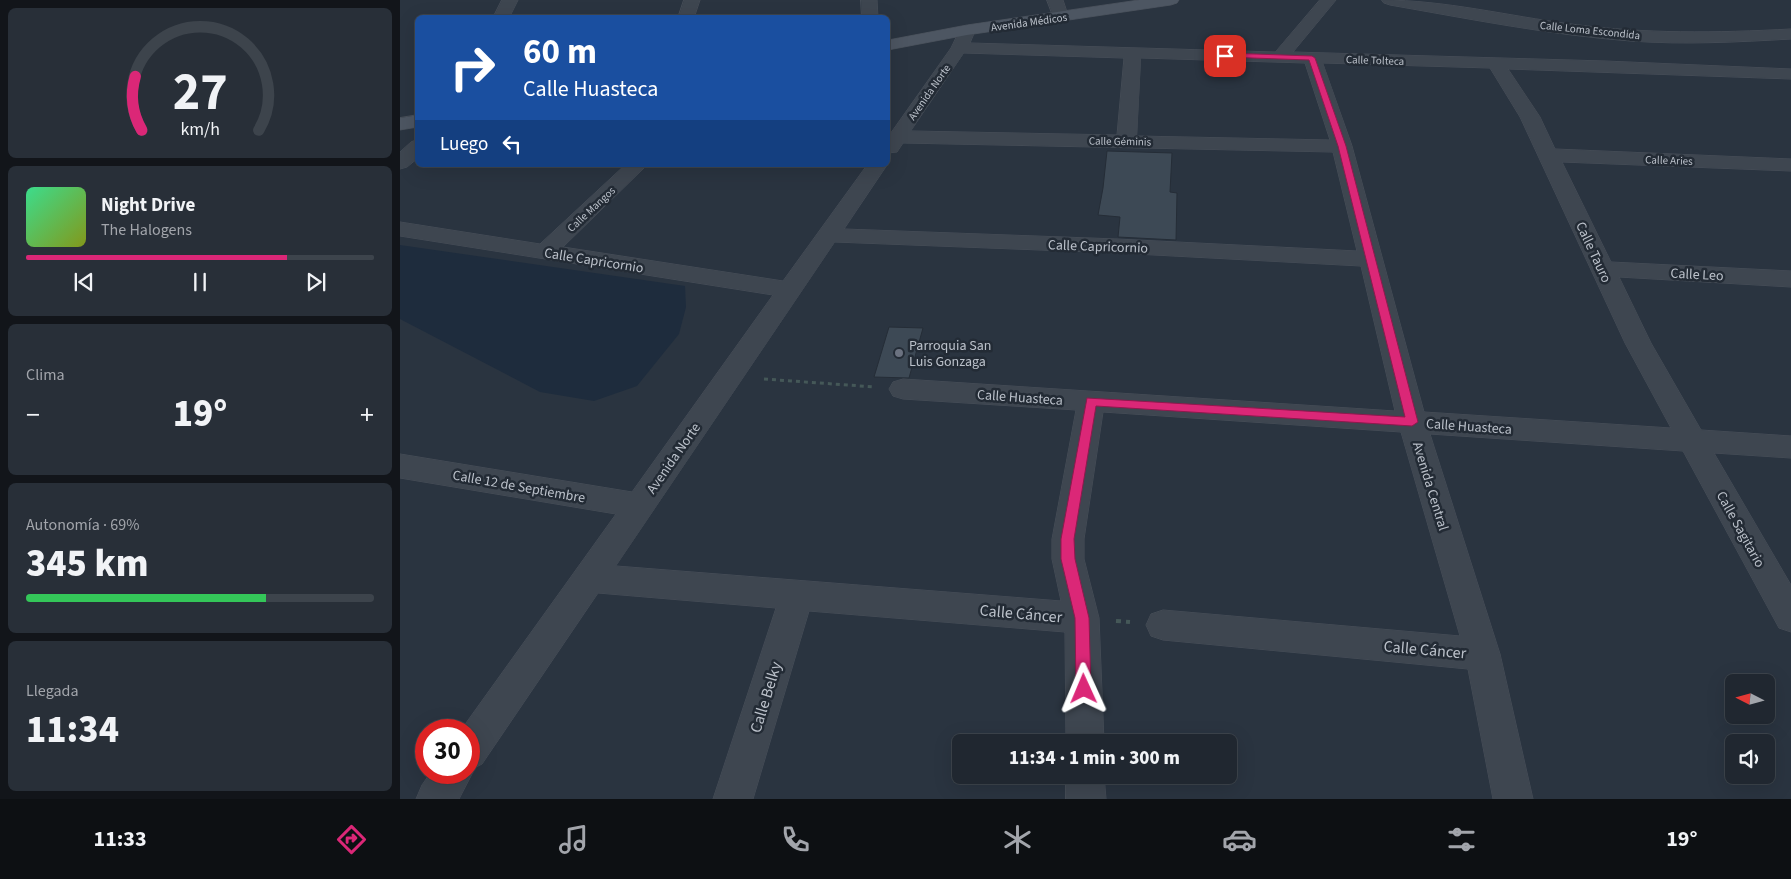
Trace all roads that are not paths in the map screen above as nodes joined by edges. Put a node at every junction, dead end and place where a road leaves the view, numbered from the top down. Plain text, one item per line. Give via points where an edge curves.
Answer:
1 (510, 0) edge
2 (692, 0) edge
3 (869, 0) edge
4 (1055, 0) edge
5 (1171, 0) edge
6 (1328, 0) edge
7 (1390, 0) edge
8 (502, 15) edge
9 (687, 15) edge
10 (870, 15) edge
11 (1061, 18) junction
12 (967, 30) junction
13 (1791, 34) edge
14 (890, 45) edge
15 (959, 48) junction
16 (1133, 53) junction
17 (1280, 57) junction
18 (1312, 58) junction
19 (1496, 64) junction
20 (1791, 74) edge
21 (415, 122) edge
22 (400, 124) edge
23 (1127, 141) junction
24 (893, 144) edge
25 (1342, 146) junction
26 (415, 149) edge
27 (1548, 155) junction
28 (400, 163) edge
29 (1791, 165) edge
30 (635, 167) edge
31 (876, 167) edge
32 (400, 229) edge
33 (827, 235) junction
34 (544, 252) junction
35 (1369, 259) junction
36 (1602, 269) junction
37 (1791, 279) edge
38 (789, 290) junction
39 (903, 389) road end
40 (1091, 401) junction
41 (1412, 422) junction
42 (1692, 441) junction
43 (1791, 447) edge
44 (400, 466) edge
45 (639, 506) junction
46 (589, 578) junction
47 (797, 595) junction
48 (1791, 617) edge
49 (1082, 618) junction
50 (1163, 625) road end
51 (1483, 654) junction
52 (1085, 734) edge
53 (480, 735) edge
54 (446, 784) edge
55 (1086, 784) edge
56 (436, 799) edge
57 (733, 799) edge
58 (1086, 799) edge
59 (1514, 799) edge

1 - 8 street
2 - 9 street
3 - 10 street
4 - 11 street
5 - 11 street, Avenida Médicos
6 - 17 street
7 - 13 street, Calle Loma Escondida via 1506,20 1632,36 1725,38
11 - 12 street, Avenida Médicos
12 - 14 street, Avenida Médicos
12 - 15 street, Avenida Norte
15 - 16 street, Calle Tolteca
15 - 24 street, Avenida Norte
16 - 17 street, Calle Tolteca
16 - 23 street
17 - 18 street, Calle Tolteca
18 - 19 street, Calle Tolteca
18 - 25 street, Avenida Central
19 - 20 street, Calle Tolteca
19 - 27 street, Calle Tauro via 1530,117
21 - 22 street
23 - 24 street, Calle Géminis
23 - 25 street, Calle Géminis
25 - 35 street, Avenida Central
26 - 28 street
27 - 29 street, Calle Aries
27 - 36 street, Calle Tauro
30 - 34 street, Calle Mangos
31 - 33 street, Avenida Norte
32 - 34 street, Calle Capricornio
33 - 35 street, Calle Capricornio
33 - 38 street, Avenida Norte
34 - 38 street, Calle Capricornio
35 - 41 street, Avenida Central
36 - 37 street, Calle Leo
36 - 42 street, Calle Tauro
38 - 45 street, Avenida Norte
39 - 40 street, Calle Huasteca
40 - 41 street, Calle Huasteca
40 - 49 street via 1068,539 1068,559
41 - 42 street, Calle Huasteca
41 - 51 street, Avenida Central
42 - 43 street, Calle Huasteca
42 - 48 street, Calle Sagitario
44 - 45 street, Calle 12 de Septiembre
45 - 46 street, Avenida Norte
46 - 47 street, Calle Cáncer
46 - 53 street, Avenida Norte
47 - 49 street, Calle Cáncer
47 - 57 street, Calle Belky
49 - 52 street
50 - 51 street, Calle Cáncer
51 - 59 street, Avenida Central
54 - 56 street
55 - 58 street

